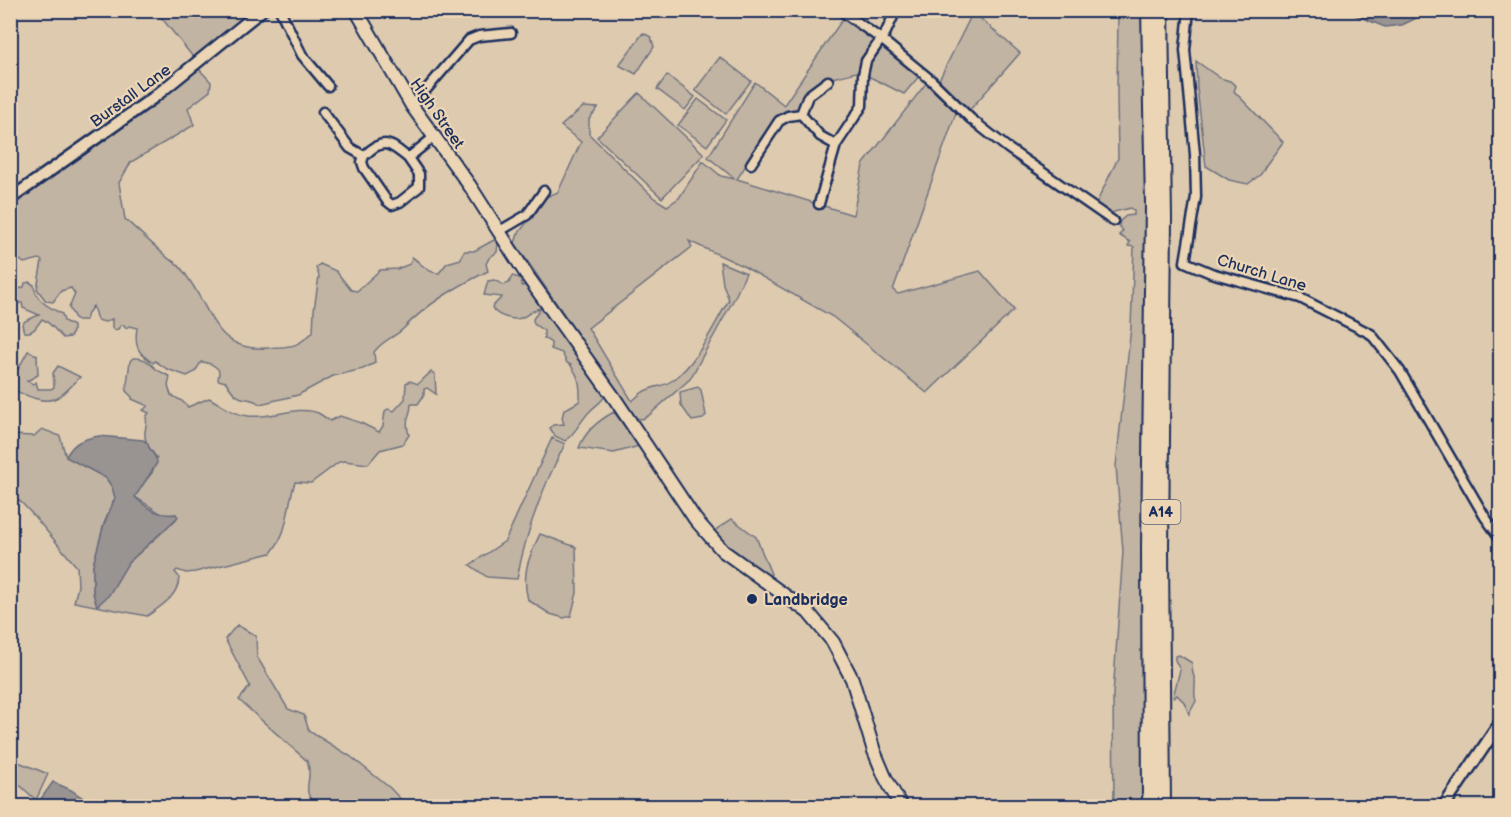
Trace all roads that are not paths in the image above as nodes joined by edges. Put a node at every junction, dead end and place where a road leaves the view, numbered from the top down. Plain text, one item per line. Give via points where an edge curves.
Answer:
1 (262, 10) edge
2 (280, 10) edge
3 (356, 10) edge
4 (840, 10) edge
5 (896, 10) edge
6 (1149, 10) edge
7 (1161, 10) edge
8 (1189, 10) edge
9 (511, 33) dead end
10 (880, 39) junction
11 (828, 81) dead end
12 (328, 86) dead end
13 (412, 106) junction
14 (323, 112) dead end
15 (801, 114) junction
16 (434, 137) junction
17 (836, 145) junction
18 (364, 156) junction
19 (408, 158) junction
20 (751, 164) dead end
21 (544, 191) dead end
22 (10, 199) edge
23 (819, 204) dead end
24 (1158, 212) junction
25 (1113, 221) dead end
26 (498, 232) junction
27 (1500, 538) edge
28 (1500, 723) edge
29 (900, 807) edge
30 (1150, 807) edge
31 (1163, 807) edge
32 (1444, 807) edge

1 - 22 street, Burstall Lane via 153,98
2 - 12 street via 302,56
3 - 13 main road, High Street
4 - 10 street
5 - 10 street
6 - 24 highway, A14
7 - 24 highway, A14
8 - 27 street, Church Lane via 1185,50 1196,197 1185,262 1210,273 1300,298 1371,334 1400,371
9 - 13 street via 469,39
10 - 17 street via 865,64 862,106
10 - 25 street via 1009,149
11 - 15 street via 808,96
13 - 16 main road, High Street
14 - 18 street via 350,148
15 - 17 street via 820,136
15 - 20 street via 779,121
16 - 19 street
16 - 26 main road, High Street
17 - 23 street
18 - 19 street via 387,143
18 - 19 street via 364,168 392,205 419,187 419,174
21 - 26 street via 527,215
24 - 30 highway, A14 via 1149,548
24 - 31 highway, A14
26 - 29 main road, High Street via 702,527 723,551 796,602 826,632 852,679 874,751
28 - 32 street

